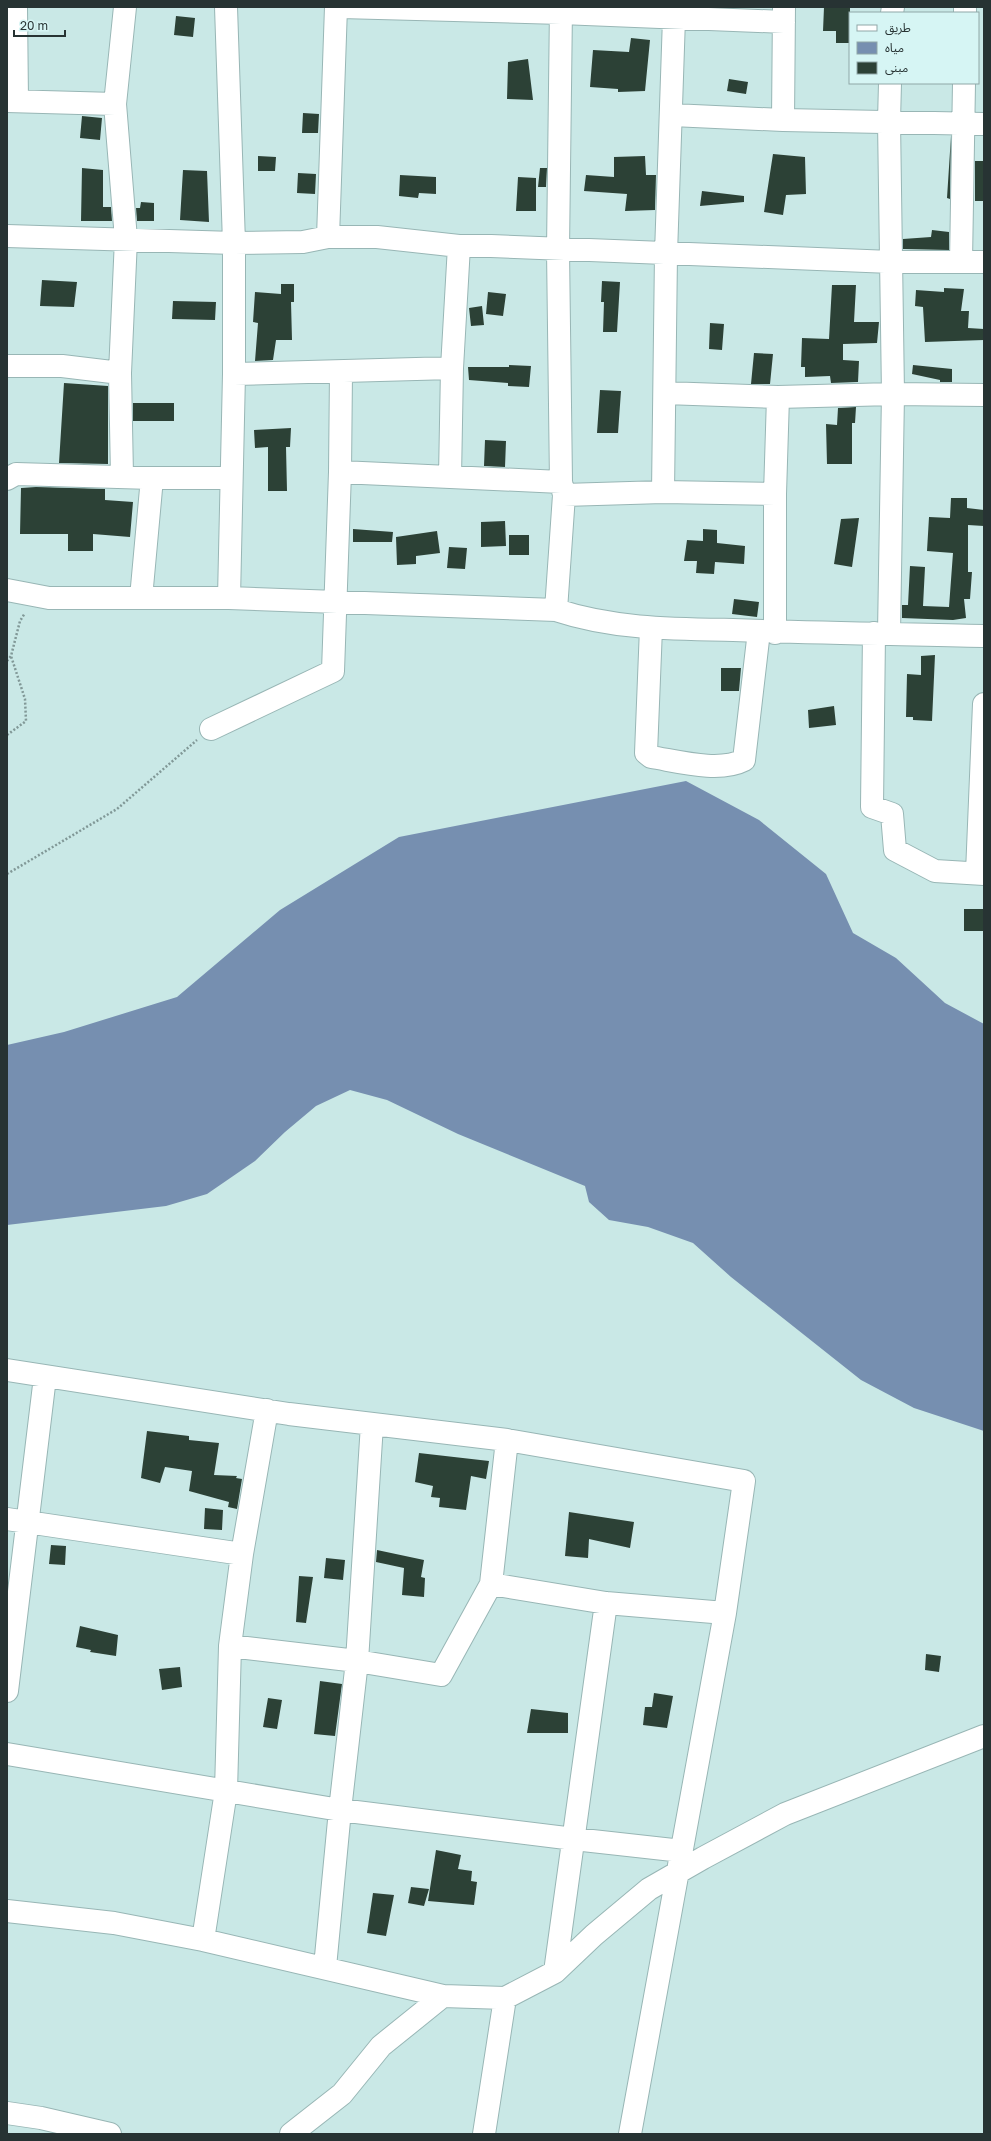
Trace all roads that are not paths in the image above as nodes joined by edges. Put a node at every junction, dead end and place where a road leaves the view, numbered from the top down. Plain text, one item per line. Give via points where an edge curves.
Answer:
1 (16, 7) edge
2 (125, 7) edge
3 (226, 7) edge
4 (336, 7) edge
5 (341, 7) edge
6 (448, 8) edge
7 (561, 10) edge
8 (784, 15) edge
9 (674, 18) junction
10 (890, 84) edge
11 (964, 84) edge
12 (12, 101) edge
13 (115, 104) junction
14 (672, 115) junction
15 (783, 120) junction
16 (889, 121) junction
17 (974, 124) edge
18 (7, 236) edge
19 (328, 237) junction
20 (126, 239) junction
21 (234, 243) junction
22 (459, 246) junction
23 (558, 250) junction
24 (666, 254) junction
25 (891, 262) junction
26 (961, 262) junction
27 (984, 262) edge
28 (7, 366) edge
29 (452, 368) junction
30 (341, 372) junction
31 (120, 373) junction
32 (234, 374) junction
33 (665, 394) junction
34 (893, 394) junction
35 (984, 395) edge
36 (778, 397) junction
37 (340, 472) junction
38 (122, 476) junction
39 (450, 477) junction
40 (152, 478) junction
41 (232, 478) junction
42 (7, 479) edge
43 (562, 489) junction
44 (663, 492) junction
45 (775, 494) junction
46 (7, 590) edge
47 (141, 598) junction
48 (229, 598) junction
49 (336, 602) junction
50 (556, 610) junction
51 (651, 628) junction
52 (767, 632) junction
53 (881, 633) junction
54 (984, 636) edge
55 (984, 704) edge
56 (211, 729) road end
57 (980, 874) edge
58 (7, 1370) edge
59 (45, 1377) junction
60 (267, 1410) junction
61 (372, 1424) junction
62 (508, 1440) junction
63 (17, 1520) edge
64 (242, 1554) junction
65 (492, 1584) junction
66 (606, 1603) junction
67 (725, 1613) junction
68 (230, 1646) junction
69 (357, 1661) junction
70 (7, 1691) edge
71 (984, 1736) edge
72 (7, 1754) edge
73 (226, 1791) junction
74 (340, 1810) junction
75 (574, 1840) junction
76 (682, 1851) junction
77 (678, 1873) junction
78 (7, 1911) edge
79 (203, 1940) junction
80 (325, 1967) junction
81 (555, 1972) junction
82 (443, 1996) junction
83 (505, 1998) junction
84 (7, 2113) edge
85 (110, 2134) edge
86 (291, 2134) edge
87 (484, 2134) edge
88 (630, 2134) edge

1 - 12 street
2 - 13 street
3 - 21 street
4 - 19 street
5 - 6 street
6 - 7 street
7 - 9 street
7 - 23 street
8 - 9 street
8 - 15 street
9 - 14 street
10 - 16 street
11 - 17 street
12 - 13 street
13 - 20 street
14 - 15 street
14 - 24 street
15 - 16 street
16 - 17 street
16 - 25 street
17 - 26 street
18 - 20 street
19 - 21 street via 303,242
19 - 22 street via 377,237
20 - 21 street
20 - 31 street
21 - 32 street
22 - 23 street
22 - 29 street
23 - 24 street
23 - 43 street
24 - 25 street
24 - 33 street
25 - 26 street
25 - 34 street
26 - 27 street
28 - 31 street via 62,366
29 - 30 street
29 - 39 street
30 - 32 street
30 - 37 street
31 - 38 street
32 - 41 street
33 - 36 street
33 - 44 street
34 - 35 street
34 - 36 street
34 - 53 street
36 - 45 street
37 - 39 street
37 - 49 street
38 - 40 street
38 - 42 street via 16,474
39 - 43 street
40 - 41 street
40 - 47 street
41 - 48 street
43 - 44 street
43 - 50 street
44 - 45 street
45 - 52 street
46 - 47 street via 49,598
47 - 48 street
48 - 49 street
49 - 50 street
49 - 56 street via 333,671
50 - 51 street via 592,621
51 - 52 street
51 - 52 street via 646,753 651,757 704,766 738,763 744,760
52 - 53 street
53 - 54 street
53 - 57 street via 872,807 892,814 895,850 935,871
55 - 57 street
58 - 59 street
59 - 60 street
59 - 63 street
60 - 61 street
60 - 64 street
61 - 62 street
61 - 69 street
62 - 65 street
62 - 67 street via 744,1481
63 - 64 street
63 - 70 street
64 - 68 street
65 - 66 street
65 - 69 street via 441,1675
66 - 67 street
66 - 75 street
67 - 76 street
68 - 69 street
68 - 73 street
69 - 74 street
71 - 77 street via 784,1814
72 - 73 street
73 - 74 street
73 - 79 street
74 - 75 street
74 - 80 street
75 - 76 street
75 - 81 street
76 - 77 street
77 - 81 street via 649,1889
77 - 88 street
78 - 79 street via 114,1923
79 - 80 street
80 - 82 street
81 - 83 street
82 - 83 street
82 - 86 street via 381,2046 342,2094
83 - 87 street
84 - 85 street

